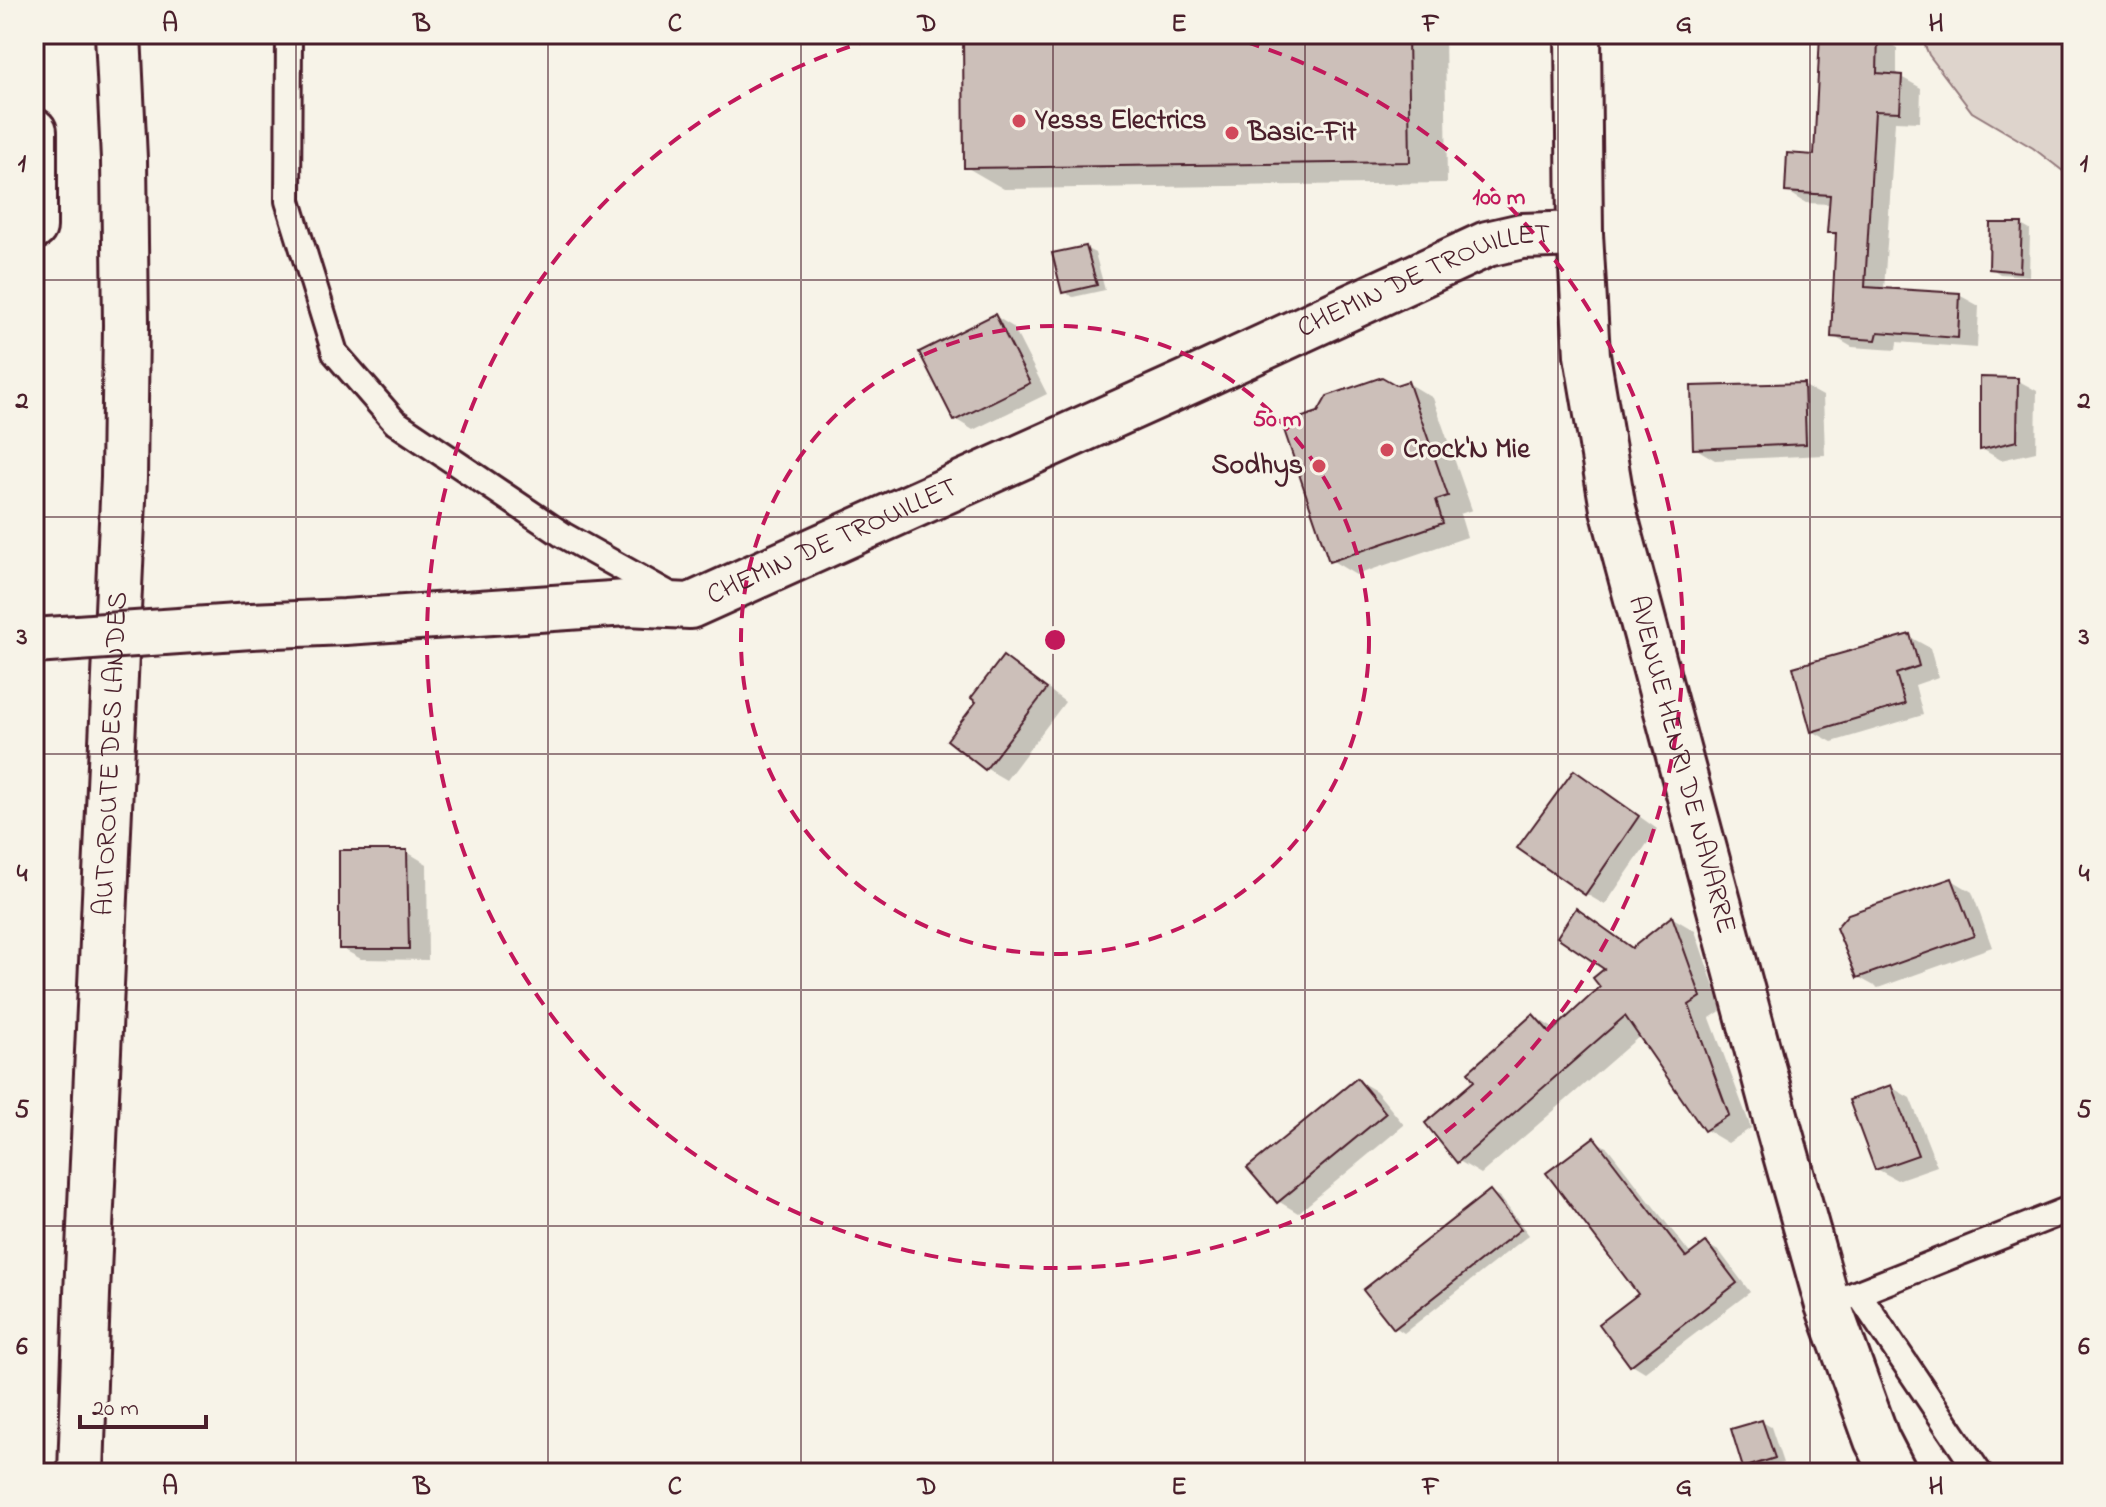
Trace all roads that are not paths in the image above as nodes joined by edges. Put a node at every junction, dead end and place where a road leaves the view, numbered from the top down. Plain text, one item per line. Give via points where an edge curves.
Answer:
1 (118, 34) edge
2 (289, 34) edge
3 (1578, 34) edge
4 (34, 131) edge
5 (34, 227) edge
6 (1580, 234) junction
7 (690, 606) junction
8 (34, 641) edge
9 (2072, 1208) edge
10 (1843, 1299) junction
11 (81, 1473) edge
12 (1894, 1473) edge
13 (1979, 1473) edge

1 - 11 main road, AUTOROUTE DES LANDES via 125,205 124,478
2 - 7 lane via 288,201 335,353 395,422 563,535
3 - 6 main road, AVENUE HENRI DE NAVARRE
4 - 5 main road
6 - 7 main road, CHEMIN DE TROUILLET via 1522,236 1487,244
6 - 10 main road, AVENUE HENRI DE NAVARRE via 1587,355 1613,509 1767,1085
7 - 8 main road, CHEMIN DE TROUILLET, bridge via 627,603
9 - 10 lane
10 - 12 main road, AVENUE HENRI DE NAVARRE via 1877,1440
10 - 13 lane

